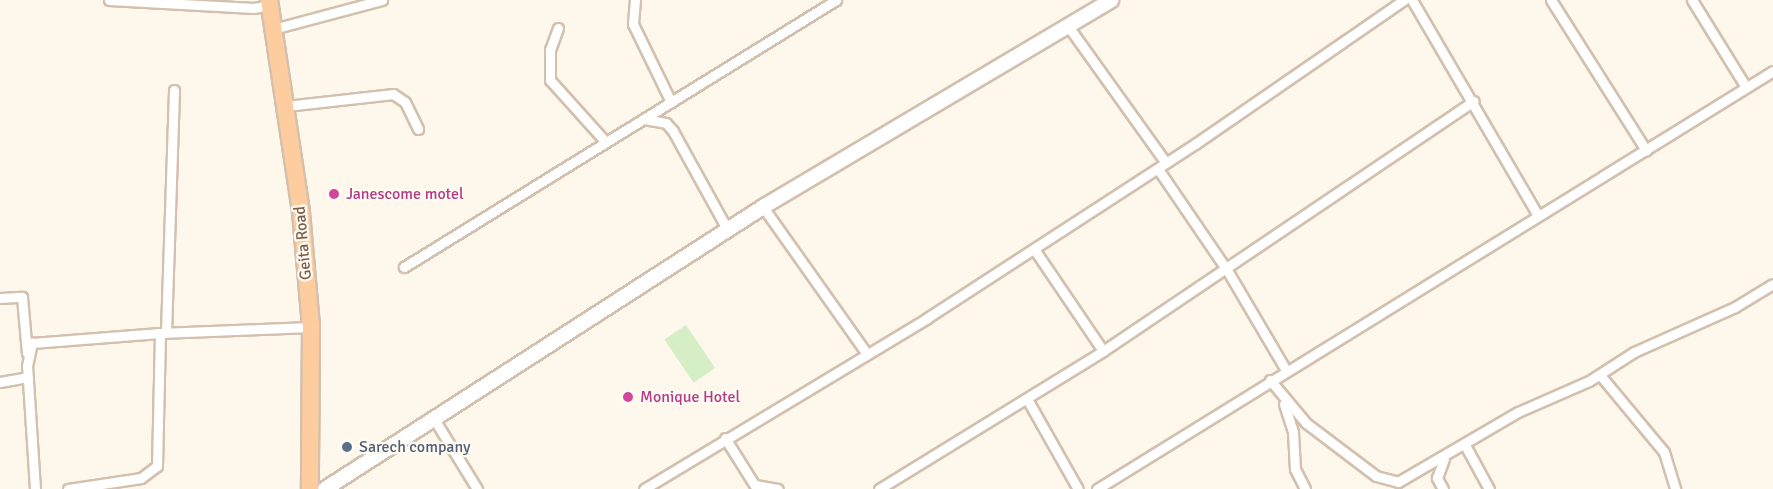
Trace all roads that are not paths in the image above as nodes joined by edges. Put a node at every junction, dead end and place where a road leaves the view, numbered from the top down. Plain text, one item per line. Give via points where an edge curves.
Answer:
1 (109, 0) edge
2 (382, 0) edge
3 (635, 0) edge
4 (836, 0) edge
5 (1111, 0) edge
6 (1404, 0) edge
7 (1412, 0) edge
8 (1551, 0) edge
9 (1692, 0) edge
10 (269, 2) edge
11 (1068, 26) junction
12 (558, 28) dead end
13 (273, 29) junction
14 (1773, 71) edge
15 (1746, 87) junction
16 (174, 90) dead end
17 (1473, 101) junction
18 (668, 104) junction
19 (286, 105) junction
20 (644, 119) junction
21 (669, 125) junction
22 (418, 129) dead end
23 (604, 140) junction
24 (1646, 150) junction
25 (1162, 166) junction
26 (763, 207) junction
27 (1538, 216) junction
28 (727, 229) junction
29 (1034, 249) junction
30 (404, 267) dead end
31 (1227, 270) junction
32 (1773, 284) edge
33 (0, 298) edge
34 (310, 327) junction
35 (163, 332) junction
36 (1103, 351) junction
37 (867, 354) junction
38 (28, 355) junction
39 (1286, 370) junction
40 (1600, 375) junction
41 (28, 377) junction
42 (1270, 380) junction
43 (0, 381) edge
44 (1281, 396) junction
45 (1027, 399) junction
46 (434, 419) junction
47 (725, 438) junction
48 (1466, 445) junction
49 (1445, 457) junction
50 (1387, 485) edge
51 (113, 486) edge
52 (756, 487) edge
53 (35, 489) edge
54 (68, 489) edge
55 (310, 489) edge
56 (325, 489) edge
57 (477, 489) edge
58 (644, 489) edge
59 (778, 489) edge
60 (879, 489) edge
61 (1078, 489) edge
62 (1097, 489) edge
63 (1305, 489) edge
64 (1443, 489) edge
65 (1489, 489) edge
66 (1675, 489) edge

1 - 10 street via 254,8
2 - 13 street
3 - 18 street via 633,24
4 - 18 street
5 - 11 main road
6 - 25 street
7 - 17 street
8 - 24 street
9 - 15 street
10 - 13 highway, Geita Road
11 - 25 street
11 - 26 main road
12 - 23 street via 550,50 550,80
13 - 19 highway, Geita Road
14 - 15 street
15 - 24 street
16 - 35 street
17 - 27 street
17 - 31 street
18 - 20 street
18 - 21 street
19 - 22 street via 393,93 405,102
19 - 34 highway, Geita Road
20 - 21 street
20 - 23 street
21 - 28 street
23 - 30 street
24 - 27 street
25 - 29 street
25 - 31 street
26 - 28 main road
26 - 37 street
27 - 39 street
28 - 46 main road
29 - 36 street
29 - 37 street
31 - 36 street
31 - 39 street
32 - 40 street via 1745,302 1634,352
33 - 38 street via 22,297
34 - 35 street
34 - 55 highway, Geita Road
35 - 38 street via 38,341 32,343
35 - 51 street via 157,466 141,478
36 - 45 street
37 - 47 street
38 - 41 street
39 - 42 street
40 - 48 street via 1518,412
40 - 66 street via 1664,452
41 - 43 street
41 - 53 street
42 - 44 street
42 - 62 street
44 - 50 street via 1306,423
44 - 63 street via 1293,432 1295,469
45 - 60 street
45 - 61 street
46 - 56 main road
46 - 57 street
47 - 52 street
47 - 58 street
48 - 49 street
48 - 65 street
49 - 50 street via 1407,479
49 - 64 street via 1437,478
51 - 54 street
52 - 59 street

